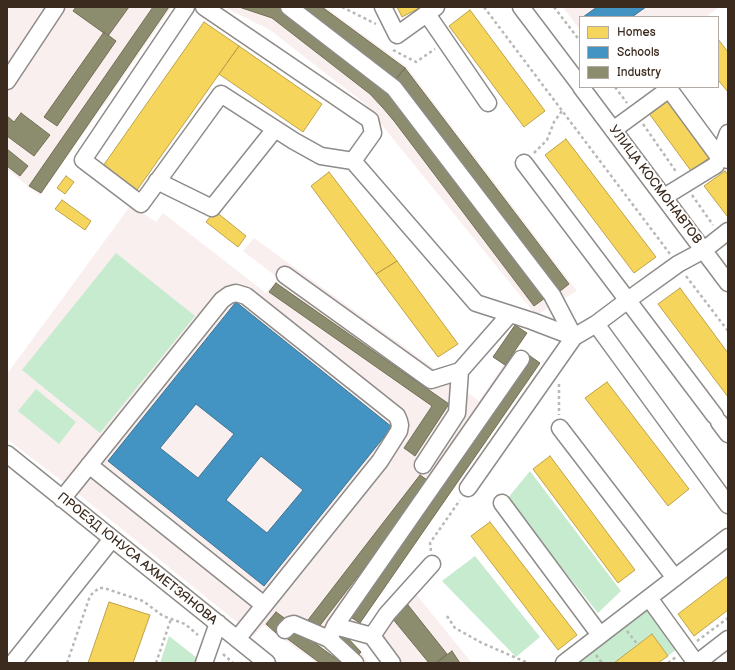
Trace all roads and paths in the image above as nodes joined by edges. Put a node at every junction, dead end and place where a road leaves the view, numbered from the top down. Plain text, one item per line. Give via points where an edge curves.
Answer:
1 (56, 7) edge
2 (186, 7) edge
3 (204, 7) edge
4 (289, 7) edge
5 (342, 7) edge
6 (383, 7) edge
7 (484, 7) edge
8 (521, 7) edge
9 (554, 7) edge
10 (431, 11) edge
11 (579, 40) edge
12 (445, 41) junction
13 (394, 42) junction
14 (7, 81) edge
15 (579, 83) edge
16 (582, 88) edge
17 (616, 88) edge
18 (488, 103) dead end
19 (562, 111) junction
20 (635, 114) junction
21 (276, 129) junction
22 (613, 130) junction
23 (728, 133) edge
24 (723, 159) edge
25 (353, 161) junction
26 (524, 163) joint
27 (157, 182) junction
28 (685, 184) junction
29 (664, 197) junction
30 (724, 234) edge
31 (704, 250) junction
32 (678, 264) junction
33 (285, 275) dead end
34 (728, 282) edge
35 (628, 300) junction
36 (510, 314) junction
37 (596, 324) junction
38 (728, 331) edge
39 (574, 337) junction
40 (520, 359) dead end
41 (460, 371) junction
42 (559, 382) dead end
43 (721, 424) edge
44 (560, 428) joint
45 (7, 454) edge
46 (90, 465) junction
47 (423, 465) dead end
48 (468, 488) joint
49 (62, 499) junction
50 (502, 503) dead end
51 (728, 505) edge
52 (728, 537) edge
53 (112, 539) junction
54 (432, 564) joint
55 (675, 578) junction
56 (649, 598) junction
57 (264, 605) junction
58 (447, 616) dead end
59 (728, 618) edge
60 (171, 619) junction
61 (218, 623) junction
62 (285, 630) dead end
63 (332, 632) junction
64 (600, 635) junction
65 (372, 636) junction
66 (237, 639) junction
67 (728, 639) edge
68 (693, 644) dead end
69 (210, 645) junction
70 (13, 663) edge
71 (67, 663) edge
72 (156, 663) edge
73 (204, 663) edge
74 (233, 663) edge
75 (267, 663) edge
76 (354, 663) edge
77 (392, 663) edge
78 (528, 663) edge
79 (564, 663) edge
80 (696, 663) edge

1 - 14 street
2 - 27 street via 83,160 141,204
3 - 25 street via 370,120 373,133
4 - 39 street via 394,88 552,295
5 - 13 path
6 - 13 street
7 - 19 path
8 - 15 street, УЛИЦА КОСМОНАВТОВ
9 - 11 path
10 - 12 street
10 - 13 street
12 - 13 path via 416,62
12 - 18 street
16 - 22 street, УЛИЦА КОСМОНАВТОВ
17 - 20 path
19 - 26 path via 554,122 547,140
19 - 32 path
20 - 22 street
20 - 24 street via 665,92 672,93
20 - 28 path
21 - 25 street via 321,156
21 - 27 street via 212,208
21 - 27 street via 221,94
22 - 29 street, УЛИЦА КОСМОНАВТОВ
23 - 24 street
24 - 28 street
25 - 36 street via 476,303
26 - 35 street
28 - 29 street
28 - 30 path
29 - 31 street, УЛИЦА КОСМОНАВТОВ
30 - 31 street
31 - 32 street
31 - 34 street, УЛИЦА КОСМОНАВТОВ
32 - 35 street
32 - 38 path
33 - 41 street via 431,380
35 - 37 street
35 - 43 street
36 - 39 street
36 - 41 street
37 - 39 street
37 - 51 street
39 - 48 street
40 - 63 street
41 - 47 street via 457,413
42 - 44 path
44 - 55 street
45 - 49 street, ПРОЕЗД ЮНУСА АХМЕТЗЯНОВА
46 - 49 street
46 - 57 street
46 - 57 street via 222,300 236,293 246,296 396,416 400,425 399,431 380,461
48 - 54 path via 430,543
49 - 53 street, ПРОЕЗД ЮНУСА АХМЕТЗЯНОВА
50 - 64 street
52 - 55 street
53 - 61 street, ПРОЕЗД ЮНУСА АХМЕТЗЯНОВА
53 - 70 street
54 - 65 street via 387,614
55 - 56 street
56 - 64 street
56 - 80 street
57 - 66 street
58 - 78 path via 455,628
59 - 68 path
60 - 69 path via 186,625
60 - 71 path via 141,600 99,588 90,596
60 - 72 path
61 - 66 street, ПРОЕЗД ЮНУСА АХМЕТЗЯНОВА
61 - 69 street
62 - 63 street via 294,624
63 - 65 street
63 - 76 street
64 - 79 street
65 - 77 street
66 - 75 street, ПРОЕЗД ЮНУСА АХМЕТЗЯНОВА
67 - 80 street
69 - 73 street
69 - 74 path

